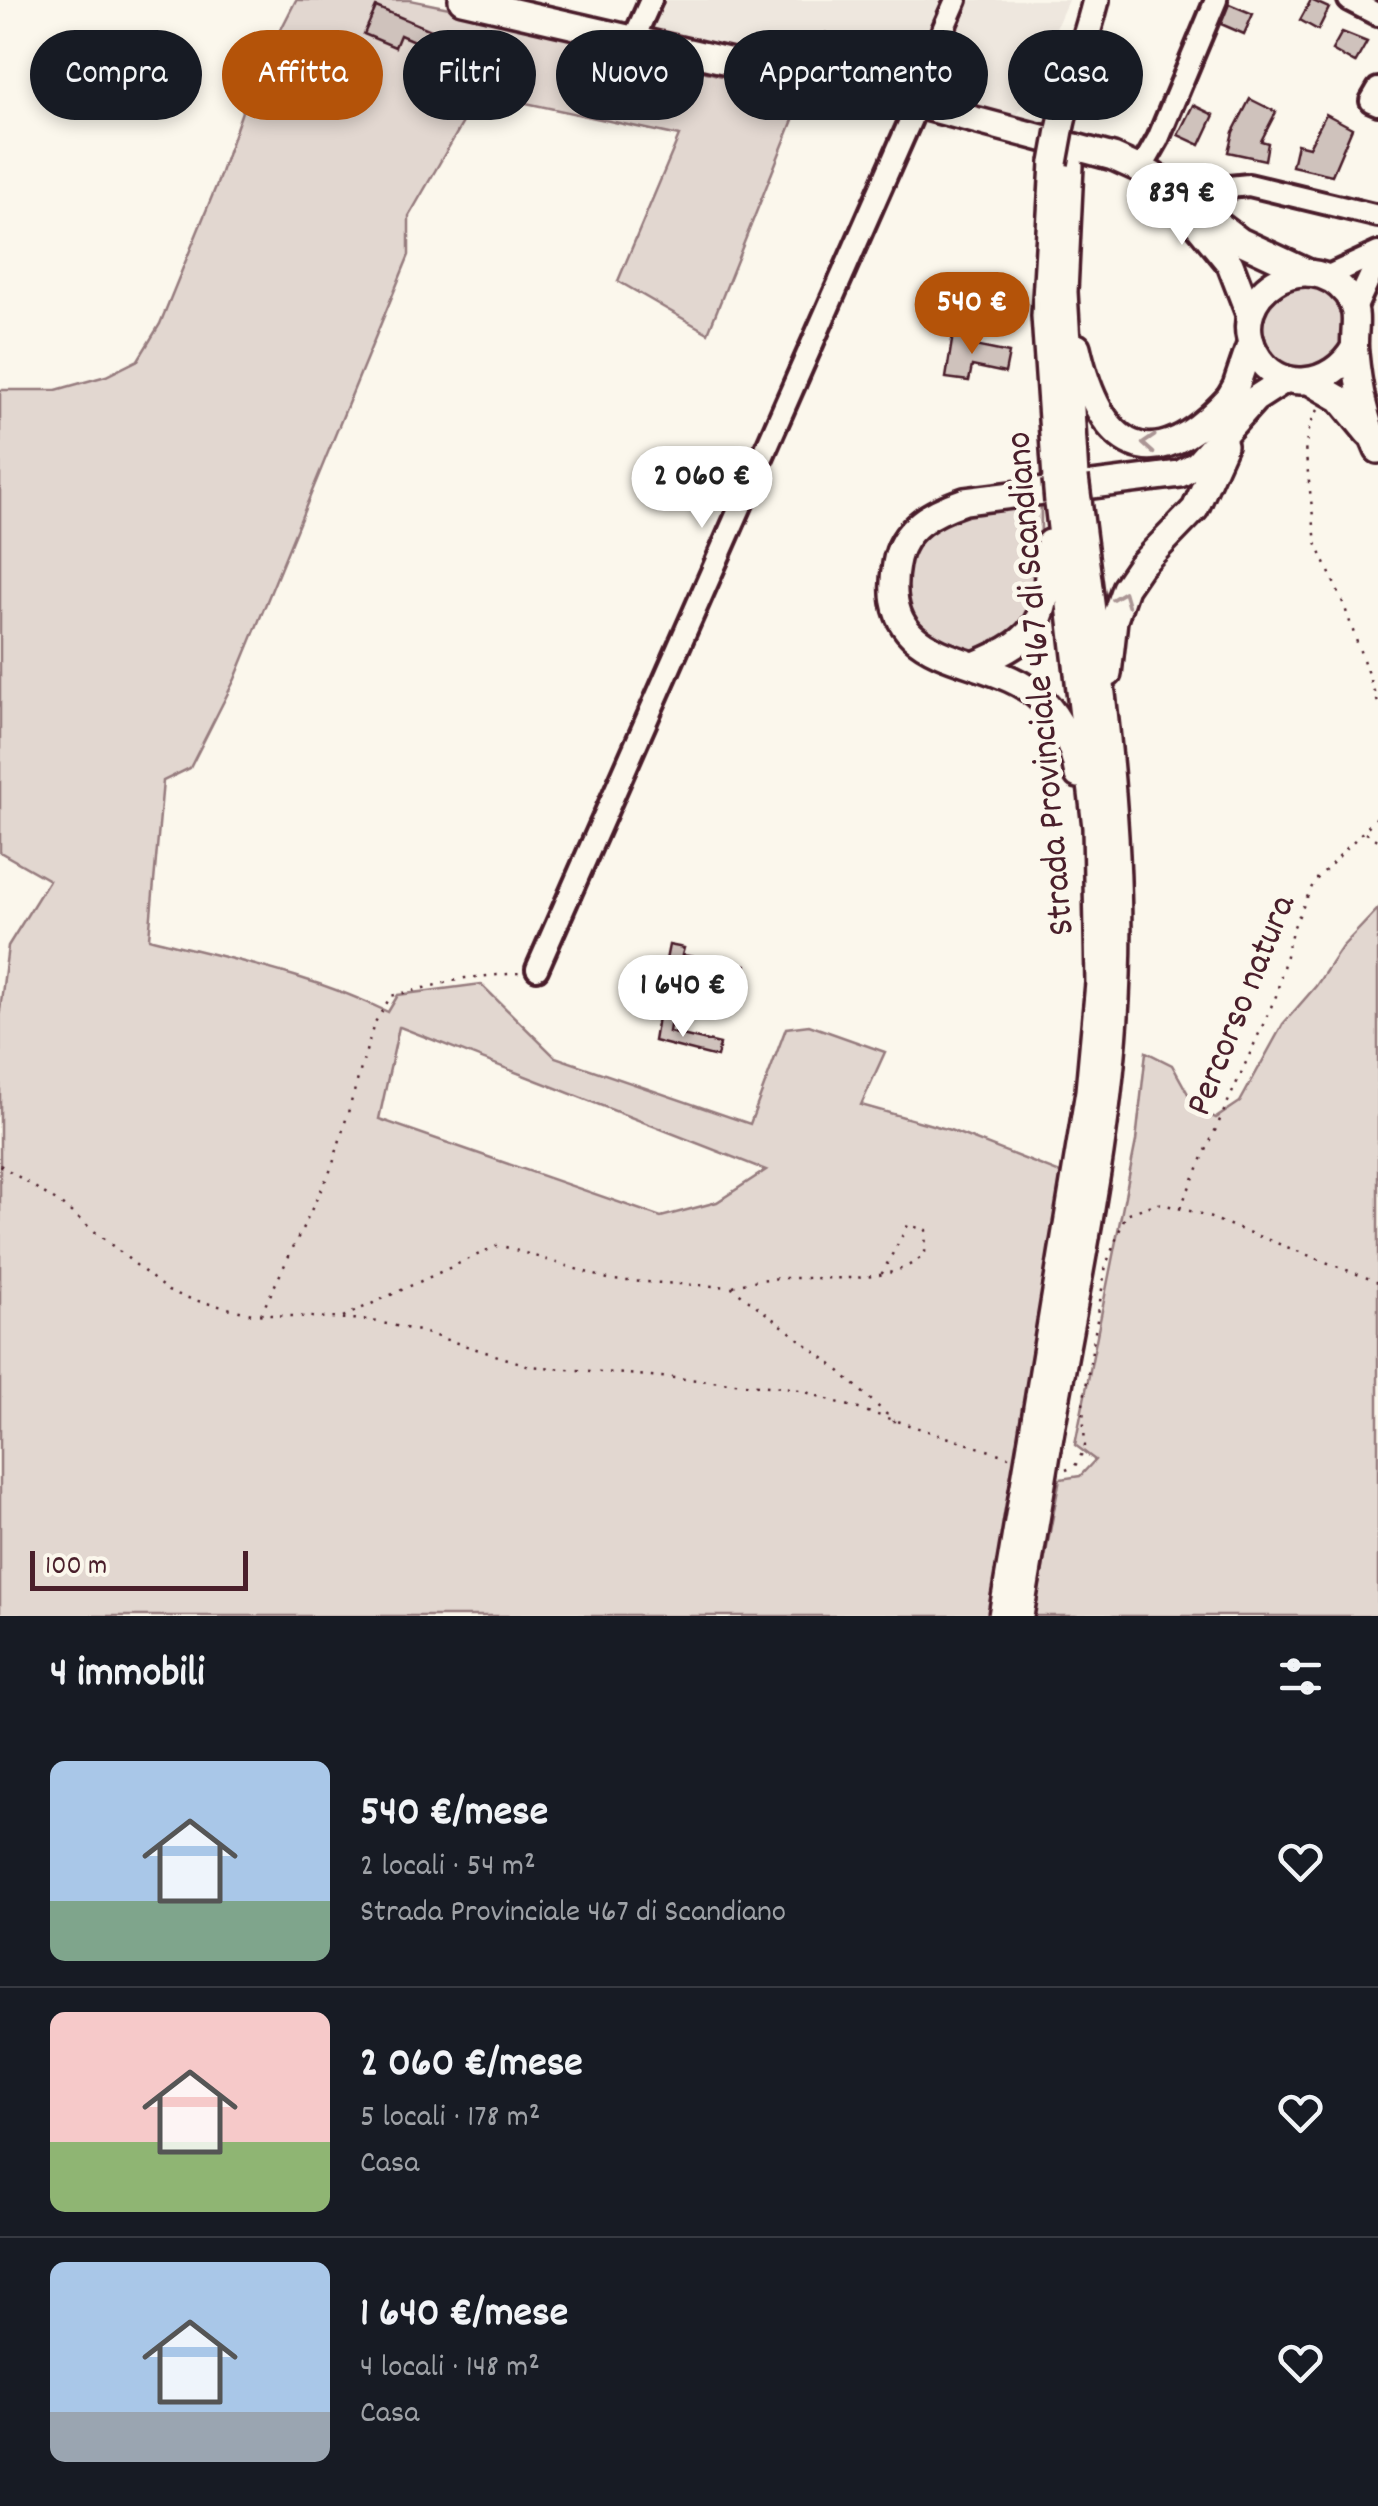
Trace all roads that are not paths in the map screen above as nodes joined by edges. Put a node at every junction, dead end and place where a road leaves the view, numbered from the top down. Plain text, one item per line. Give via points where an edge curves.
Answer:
1 (462, 0) edge
2 (651, 0) edge
3 (956, 0) edge
4 (1096, 0) edge
5 (1216, 0) edge
6 (1349, 0) edge
7 (1378, 16) edge
8 (598, 30) edge
9 (638, 30) edge
10 (943, 30) edge
11 (1378, 88) edge
12 (1378, 104) edge
13 (911, 120) edge
14 (977, 120) edge
15 (1062, 164) junction
16 (1141, 169) junction
17 (1219, 188) dead end
18 (1375, 217) edge
19 (1378, 256) edge
20 (1318, 275) junction
21 (1064, 292) junction
22 (1355, 309) junction
23 (1250, 329) junction
24 (1354, 348) junction
25 (1307, 386) junction
26 (1229, 398) junction
27 (1255, 399) junction
28 (1375, 444) edge
29 (1149, 480) junction
30 (1065, 494) junction
31 (974, 665) junction
32 (1103, 728) junction
33 (1097, 852) junction
34 (536, 969) road end
35 (1040, 1456) junction
36 (1002, 1616) edge
37 (1020, 1616) edge

1 - 8 main road
2 - 9 street
3 - 10 street
4 - 15 main road, Strada Provinciale 467 di Scandiano, bridge via 1075,61
5 - 16 street
6 - 7 street
11 - 12 street via 1372,101
13 - 34 street
14 - 16 main road
15 - 21 main road, Strada Provinciale 467 di Scandiano
15 - 30 main road, Strada Provinciale 467 di Scandiano via 1045,316
16 - 20 main road via 1240,241
16 - 23 main road via 1230,264
17 - 18 street via 1250,185
19 - 20 street
19 - 22 street
20 - 22 main road via 1344,290
20 - 23 main road via 1291,274 1268,286
26 -> 21 main road via 1208,421 1168,445 1146,446 1113,433 1085,380
21 - 30 main road, Strada Provinciale 467 di Scandiano
22 - 24 main road
23 - 25 main road via 1264,365
23 - 26 main road
24 - 25 main road via 1340,367
24 - 28 main road
25 - 27 main road
25 - 28 main road via 1340,399
26 - 29 main road via 1197,449
27 - 29 main road via 1197,464
32 -> 27 main road via 1114,620 1125,588 1202,499 1223,446
29 - 31 main road via 965,501 932,512 911,531 893,580 898,611 932,652
30 - 31 main road via 1050,542 1047,602 1030,635
30 - 32 main road, Strada Provinciale 467 di Scandiano
30 - 33 main road, Strada Provinciale 467 di Scandiano
31 - 33 main road via 1011,678 1060,720
32 - 35 main road, Strada Provinciale 467 di Scandiano via 1117,894 1116,1001 1106,1094
33 - 35 main road, Strada Provinciale 467 di Scandiano via 1100,982 1090,1092
35 - 36 main road, Strada Provinciale 467 di Scandiano, bridge
35 - 37 main road, Strada Provinciale 467 di Scandiano, bridge

